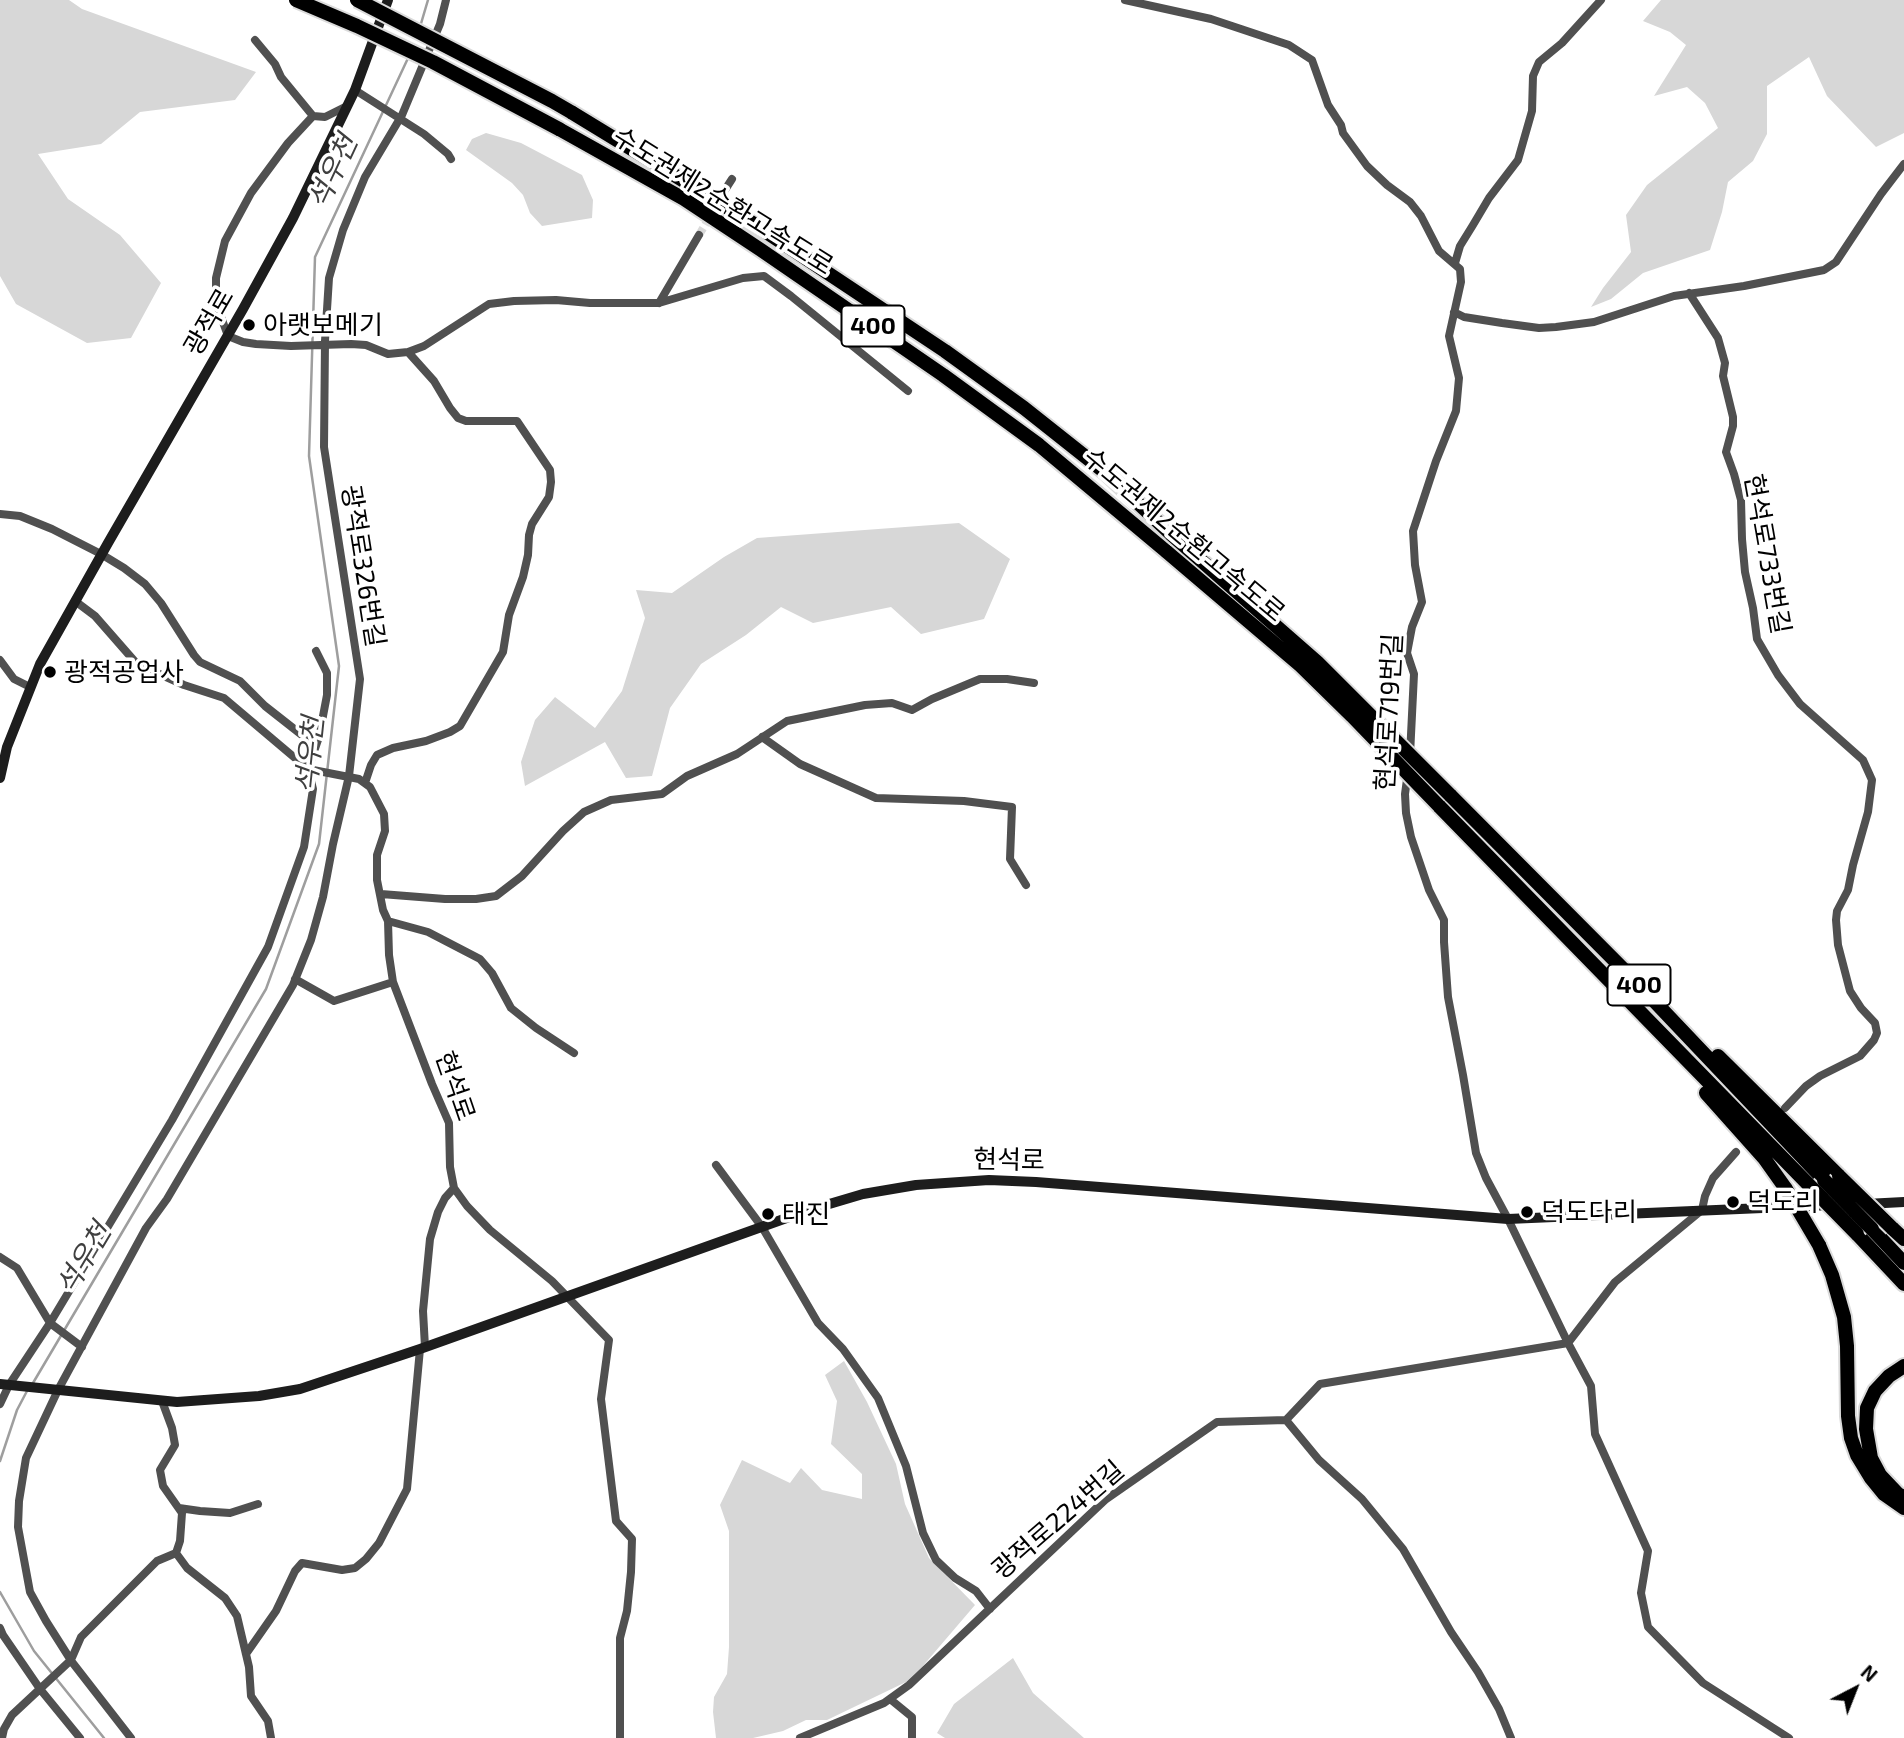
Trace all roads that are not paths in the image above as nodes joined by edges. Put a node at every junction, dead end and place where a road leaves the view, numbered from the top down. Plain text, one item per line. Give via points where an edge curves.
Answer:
1 (296, 0) edge
2 (357, 0) edge
3 (388, 0) edge
4 (446, 0) edge
5 (1125, 0) edge
6 (1601, 0) edge
7 (255, 40) dead end
8 (355, 90) junction
9 (347, 106) junction
10 (313, 116) junction
11 (400, 119) junction
12 (451, 159) dead end
13 (1904, 164) edge
14 (732, 179) dead end
15 (723, 193) dead end
16 (699, 234) tunnel mouth
17 (1455, 263) junction
18 (1689, 293) junction
19 (659, 303) junction
20 (1454, 312) junction
21 (228, 336) junction
22 (325, 344) junction
23 (408, 352) junction
24 (908, 391) dead end
25 (0, 514) edge
26 (100, 556) junction
27 (77, 598) junction
28 (316, 651) dead end
29 (0, 660) edge
30 (1034, 684) dead end
31 (30, 687) junction
32 (762, 737) junction
33 (314, 747) junction
34 (311, 770) junction
35 (349, 776) junction
36 (0, 778) edge
37 (365, 783) junction
38 (1026, 885) dead end
39 (381, 894) junction
40 (1545, 916) junction
41 (388, 921) junction
42 (295, 979) junction
43 (393, 982) junction
44 (1638, 984) junction
45 (574, 1053) dead end
46 (1786, 1108) dead end
47 (1736, 1152) dead end
48 (716, 1165) dead end
49 (454, 1188) junction
50 (1904, 1202) edge
51 (1702, 1210) junction
52 (1508, 1219) junction
53 (762, 1227) junction
54 (1904, 1239) edge
55 (0, 1257) edge
56 (1904, 1262) edge
57 (1904, 1284) edge
58 (566, 1297) junction
59 (50, 1323) junction
60 (1568, 1343) junction
61 (82, 1346) junction
62 (423, 1348) junction
63 (1904, 1366) edge
64 (4, 1384) edge
65 (55, 1390) junction
66 (162, 1401) junction
67 (0, 1404) edge
68 (1286, 1420) junction
69 (1904, 1497) edge
70 (258, 1504) dead end
71 (179, 1508) junction
72 (1904, 1508) edge
73 (176, 1553) junction
74 (990, 1609) junction
75 (0, 1628) edge
76 (246, 1654) junction
77 (69, 1662) junction
78 (43, 1686) junction
79 (890, 1699) junction
80 (2, 1738) edge
81 (80, 1738) edge
82 (131, 1738) edge
83 (271, 1738) edge
84 (620, 1738) edge
85 (800, 1738) edge
86 (912, 1738) edge
87 (1511, 1738) edge
88 (1789, 1738) edge

1 - 40 highway, 수도권제2순환고속도로 / 400, bridge via 433,62 684,199 1039,445 1301,666
2 - 44 highway, 수도권제2순환고속도로 / 400, bridge via 552,100 748,220 1024,408 1106,473 1317,662
3 - 8 street, 광적로
4 - 11 street, 광적로326번길
5 - 17 street via 1211,19 1289,45 1312,60 1343,133 1367,166 1410,202 1438,251
6 - 17 street, 현석로719번길 via 1539,62 1518,160 1489,198
7 - 10 street
8 - 9 street, 광적로
8 - 11 street
9 - 10 street via 325,117
9 - 21 street, 광적로 via 293,218
10 - 21 street via 251,193 225,241 216,278 216,303
11 - 12 street
11 - 22 street, 광적로326번길 via 365,177 343,230 329,278
13 - 18 street via 1836,262 1824,270
14 - 15 street
16 - 19 street
17 - 20 street, 현석로719번길 via 1461,282
18 - 20 street via 1594,322 1556,327
18 - 46 street, 현석로733번길 via 1718,338 1725,363 1723,376 1733,417 1726,452 1741,500 1745,572 1757,639 1800,704 1863,760 1872,780 1848,890 1836,920 1850,991 1875,1023 1877,1033 1860,1056 1813,1081
19 - 23 street via 546,300 489,304
19 - 24 street via 764,276
20 - 52 street, 현석로719번길 via 1449,337 1459,378 1456,411 1413,531 1422,602 1407,653 1414,674 1406,813 1419,865 1444,920 1448,997 1476,1153
21 - 22 street via 243,342 291,346
21 - 26 street, 광적로
22 - 23 street via 366,345 388,354
22 - 35 street, 광적로326번길 via 324,447 360,679
23 - 37 street via 458,418 517,421 550,470 551,482 549,497 531,524 528,555 503,652 460,726 377,755
25 - 26 street via 20,516 52,529
26 - 27 street, 광적로
26 - 33 street via 145,584 201,662 240,681
27 - 31 street
27 - 34 street via 137,664 224,698
28 - 33 street via 327,673 327,695
29 - 31 street via 13,679
30 - 32 street via 980,679 912,710 892,703 865,705 787,721
31 - 36 street
32 - 38 street via 800,764 876,798 1012,807 1010,859
32 - 39 street via 662,794 611,800 584,811 522,876 495,896 445,899
33 - 34 street
34 - 35 street
34 - 59 street via 313,789 304,847 268,947 172,1120
35 - 37 street
35 - 42 street, 광적로326번길 via 323,897
37 - 39 street via 384,814 377,855
39 - 41 street
40 - 57 highway, 수도권제2순환고속도로 / 400, bridge
40 - 72 highway, bridge via 1764,1157 1786,1189 1819,1245 1844,1317 1848,1416 1857,1455 1884,1494
41 - 43 street, 현석로
41 - 45 street via 428,932 480,959 511,1008
42 - 43 street via 334,1001
42 - 61 street, 광적로326번길 via 146,1228
43 - 49 street, 현석로 via 449,1123
44 - 54 highway, bridge via 1732,1069
44 - 56 highway, 수도권제2순환고속도로 / 400, bridge
47 - 51 street via 1713,1178
48 - 53 street
49 - 58 street via 489,1230 552,1280
49 - 62 street via 438,1212 430,1239
50 - 51 street
51 - 52 street
51 - 60 street via 1615,1282
52 - 53 street, 현석로 via 989,1180 863,1194
52 - 60 street, 현석로719번길
53 - 58 street, 현석로
53 - 74 street via 818,1324 844,1349 877,1398 906,1466 923,1533 936,1560 976,1591
55 - 59 street via 17,1268
58 - 62 street, 현석로
58 - 84 street via 610,1340 601,1399 616,1521 632,1539 627,1611 620,1638
59 - 61 street
59 - 64 street
60 - 68 street via 1320,1384
60 - 88 street, 현석로719번길 via 1591,1386 1595,1434 1648,1551 1641,1593 1648,1627 1703,1683
61 - 65 street, 광적로326번길
62 - 66 street, 현석로 via 300,1389 204,1402
62 - 76 street via 407,1489 379,1543 355,1568 302,1563
63 - 69 highway via 1875,1391 1867,1408 1866,1429 1871,1458 1880,1475
64 - 65 street, 현석로
64 - 67 street
65 - 66 street, 현석로
65 - 77 street, 광적로326번길 via 26,1458 18,1527 30,1592
66 - 71 street via 175,1445 160,1470 163,1486
68 - 74 street, 광적로224번길 via 1217,1422 1105,1500
68 - 87 street via 1403,1549 1478,1672
70 - 71 street via 230,1513
71 - 73 street
73 - 76 street via 187,1568 225,1598 237,1616
73 - 77 street via 158,1561 127,1590 81,1637
74 - 79 street, 광적로224번길
75 - 78 street
76 - 83 street via 251,1696 268,1721
77 - 78 street
77 - 82 street, 광적로326번길
78 - 80 street via 12,1715
78 - 81 street
79 - 85 street, 광적로224번길
79 - 86 street via 912,1717

